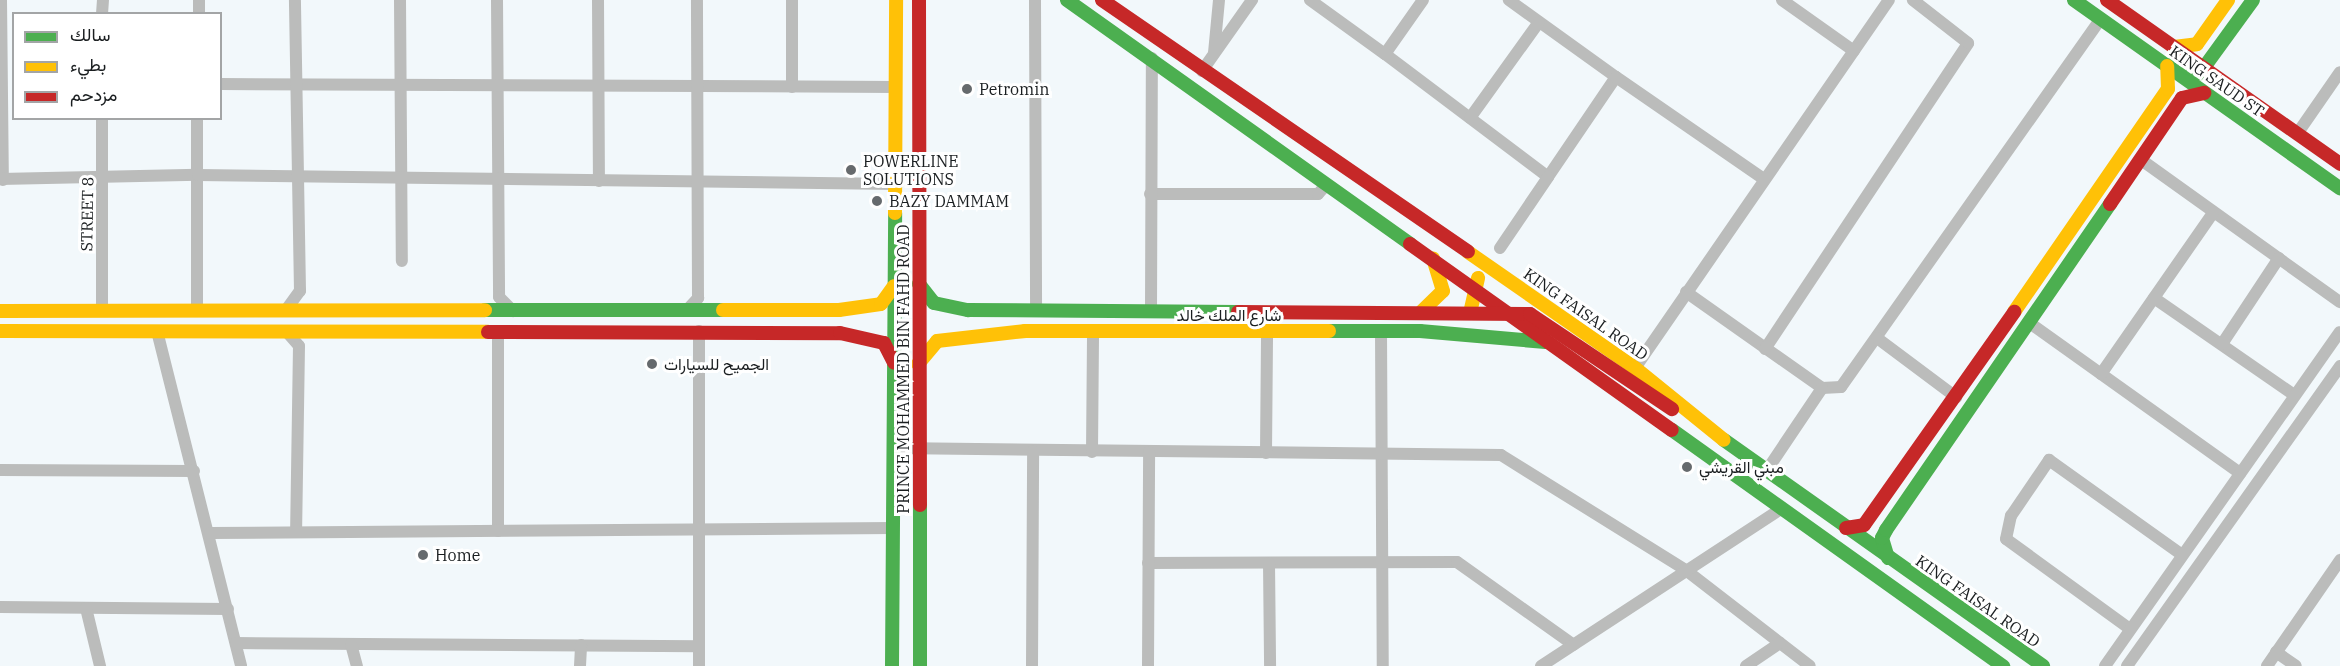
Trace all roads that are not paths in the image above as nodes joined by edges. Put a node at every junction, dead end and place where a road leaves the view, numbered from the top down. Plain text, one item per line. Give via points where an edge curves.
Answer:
1 (1, 0) edge
2 (295, 0) edge
3 (400, 0) edge
4 (497, 0) edge
5 (598, 0) edge
6 (697, 0) edge
7 (792, 0) edge
8 (896, 0) edge
9 (919, 0) edge
10 (1035, 0) edge
11 (1067, 0) edge
12 (1102, 0) edge
13 (1219, 0) edge
14 (1252, 0) edge
15 (1310, 0) edge
16 (1423, 0) edge
17 (1509, 0) edge
18 (1782, 0) edge
19 (1889, 0) edge
20 (1913, 0) edge
21 (2074, 0) edge
22 (2107, 0) edge
23 (2228, 0) edge
24 (2253, 0) edge
25 (2101, 19) junction
26 (1539, 22) junction
27 (2117, 30) junction
28 (2174, 47) junction
29 (1854, 51) junction
30 (1385, 54) junction
31 (1214, 55) junction
32 (1152, 58) junction
33 (2167, 66) junction
34 (2205, 69) junction
35 (1202, 71) junction
36 (2340, 72) edge
37 (1616, 77) junction
38 (0, 82) edge
39 (222, 84) edge
40 (295, 85) junction
41 (399, 85) junction
42 (497, 86) junction
43 (599, 86) junction
44 (697, 86) junction
45 (792, 87) junction
46 (895, 87) junction
47 (2204, 93) junction
48 (2152, 112) junction
49 (1470, 118) junction
50 (102, 120) edge
51 (197, 120) edge
52 (1276, 122) junction
53 (2165, 122) junction
54 (2297, 134) junction
55 (2140, 159) junction
56 (2340, 164) edge
57 (198, 175) junction
58 (296, 177) junction
59 (1548, 177) junction
60 (398, 178) junction
61 (2, 179) edge
62 (498, 179) junction
63 (1764, 179) junction
64 (104, 181) junction
65 (598, 181) junction
66 (699, 184) junction
67 (895, 184) junction
68 (1326, 185) junction
69 (2340, 188) edge
70 (1150, 194) junction
71 (2213, 213) junction
72 (1500, 248) dead end
73 (2279, 258) junction
74 (1432, 259) junction
75 (402, 261) dead end
76 (919, 284) junction
77 (894, 286) junction
78 (1478, 291) junction
79 (1686, 292) junction
80 (2154, 298) junction
81 (2340, 302) edge
82 (102, 310) junction
83 (197, 310) junction
84 (513, 310) junction
85 (686, 310) junction
86 (839, 310) junction
87 (968, 310) junction
88 (0, 311) edge
89 (284, 311) junction
90 (1036, 311) junction
91 (1151, 311) junction
92 (1420, 312) junction
93 (1470, 312) junction
94 (1509, 313) junction
95 (2031, 324) junction
96 (0, 326) edge
97 (284, 330) junction
98 (0, 331) edge
99 (157, 331) junction
100 (699, 331) junction
101 (1397, 331) junction
102 (498, 332) junction
103 (1093, 332) junction
104 (1267, 332) junction
105 (1381, 332) junction
106 (2340, 332) edge
107 (840, 333) junction
108 (967, 334) junction
109 (1877, 338) junction
110 (1552, 344) junction
111 (2222, 344) junction
112 (1765, 349) junction
113 (894, 363) junction
114 (918, 366) junction
115 (2340, 366) edge
116 (1635, 368) junction
117 (2101, 374) junction
118 (1822, 388) junction
119 (2294, 395) junction
120 (1956, 397) junction
121 (1711, 430) junction
122 (894, 448) junction
123 (920, 449) junction
124 (1033, 451) junction
125 (1092, 452) junction
126 (1149, 452) junction
127 (1266, 453) junction
128 (1383, 454) junction
129 (0, 470) edge
130 (1767, 470) junction
131 (194, 471) junction
132 (2240, 473) junction
133 (1890, 486) junction
134 (1907, 499) junction
135 (1781, 509) junction
136 (893, 528) junction
137 (1846, 528) junction
138 (702, 530) junction
139 (498, 531) junction
140 (296, 532) junction
141 (210, 533) junction
142 (2182, 555) junction
143 (1888, 558) junction
144 (2340, 561) edge
145 (1384, 562) junction
146 (1148, 563) junction
147 (1269, 563) junction
148 (1686, 571) junction
149 (0, 607) edge
150 (86, 608) junction
151 (228, 609) junction
152 (2130, 629) junction
153 (236, 643) junction
154 (1780, 643) junction
155 (351, 644) junction
156 (580, 645) junction
157 (1574, 645) junction
158 (699, 646) junction
159 (2276, 652) junction
160 (100, 666) edge
161 (241, 666) edge
162 (357, 666) edge
163 (580, 666) edge
164 (699, 666) edge
165 (892, 666) edge
166 (920, 666) edge
167 (1032, 666) edge
168 (1148, 666) edge
169 (1270, 666) edge
170 (1383, 666) edge
171 (1541, 666) edge
172 (1746, 666) edge
173 (1810, 666) edge
174 (2003, 666) edge
175 (2043, 666) edge
176 (2105, 666) edge
177 (2127, 666) edge
178 (2267, 666) edge
179 (2296, 666) edge

1 - 38 street
2 - 40 street
3 - 41 street
4 - 42 street
5 - 43 street
6 - 44 street
7 - 45 street
8 - 46 main road, PRINCE MOHAMMED BIN FAHD ROAD
9 - 76 main road, PRINCE MOHAMMED BIN FAHD ROAD
10 - 90 street
11 - 32 main road
12 - 35 main road, KING FAISAL ROAD
13 - 31 street
14 - 31 street
15 - 30 street
16 - 30 street
17 - 26 street
18 - 29 street
19 - 29 street
20 - 112 street via 1968,43
21 - 25 main road, KING SAUD ST
22 - 28 main road, KING SAUD ST
23 - 28 main road via 2198,44
24 - 34 main road
25 - 27 main road, KING SAUD ST
25 - 109 street
26 - 37 street
26 - 49 street
27 - 33 main road, KING SAUD ST
27 - 34 main road via 2147,42 2193,73
28 - 34 main road, KING SAUD ST
29 - 63 street
30 - 49 street
31 - 35 street
32 - 68 main road
32 - 70 street
33 - 47 main road, KING SAUD ST
33 - 48 main road via 2170,84
34 - 54 main road, KING SAUD ST
35 - 52 main road, KING FAISAL ROAD
36 - 54 street
37 - 59 street
37 - 63 street
38 - 61 street
39 - 40 street
40 - 41 street
40 - 58 street
41 - 42 street
41 - 60 street
42 - 43 street
42 - 62 street
43 - 44 street
43 - 65 street
44 - 45 street
44 - 66 street
45 - 46 street
46 - 67 main road, PRINCE MOHAMMED BIN FAHD ROAD
47 - 53 main road via 2182,98
47 - 69 main road, KING SAUD ST
48 - 53 main road
48 - 120 main road
49 - 59 street
50 - 64 street, STREET 8
51 - 57 street
52 - 78 main road via 1470,267
52 - 116 main road, KING FAISAL ROAD
53 - 55 main road
54 - 56 main road, KING SAUD ST
55 - 71 street
55 - 95 main road
57 - 58 street
57 - 64 street
57 - 83 street
58 - 60 street
58 - 89 street via 300,291 295,304
59 - 72 street
60 - 62 street
60 - 75 street
61 - 64 street
62 - 65 street
62 - 84 street via 499,297
63 - 79 street
64 - 82 street, STREET 8
65 - 66 street
66 - 67 street
66 - 85 street via 698,298
67 - 77 main road, PRINCE MOHAMMED BIN FAHD ROAD
68 - 70 street via 1318,194
68 - 74 main road
70 - 91 street
71 - 73 street
71 - 80 street
73 - 81 street
73 - 111 street
74 - 78 main road
74 - 92 main road via 1443,291
76 - 87 main road, شارع الملك خالد via 934,303
76 - 114 main road, PRINCE MOHAMMED BIN FAHD ROAD
77 - 86 main road via 881,304
77 - 113 main road, PRINCE MOHAMMED BIN FAHD ROAD
78 - 93 main road
78 - 94 main road
79 - 112 street
79 - 116 street
80 - 111 street
80 - 117 street
82 - 83 main road
82 - 88 main road
82 - 96 main road via 94,322
83 - 89 main road
84 - 85 main road
84 - 89 main road
85 - 86 main road
86 - 107 main road via 856,311 861,322 855,330
87 - 90 main road, شارع الملك خالد
87 - 108 main road via 955,312 950,322 955,332
90 - 91 main road, شارع الملك خالد
91 - 92 main road, شارع الملك خالد
92 - 93 main road, شارع الملك خالد
93 - 94 main road, شارع الملك خالد
93 - 101 main road via 1455,326
94 - 110 main road
94 - 121 main road via 1546,322
95 - 117 street
95 - 134 main road
97 - 99 main road
97 - 102 main road
97 - 140 street via 298,341 299,353
98 - 99 main road
99 - 131 street
100 - 102 main road
100 - 107 main road
100 - 138 street
101 - 105 main road, شارع الملك خالد
101 - 110 main road, شارع الملك خالد via 1528,337
102 - 139 street
103 - 104 main road, شارع الملك خالد
103 - 108 main road, شارع الملك خالد
103 - 125 street
104 - 105 main road, شارع الملك خالد
104 - 127 street
105 - 128 street
106 - 119 street
107 - 113 main road via 884,344
108 - 114 main road, شارع الملك خالد via 933,343
109 - 118 street via 1841,387
109 - 120 street
110 - 135 main road
111 - 119 street
112 - 118 street
113 - 122 main road, PRINCE MOHAMMED BIN FAHD ROAD
114 - 123 main road, PRINCE MOHAMMED BIN FAHD ROAD
115 - 177 street
116 - 121 main road, KING FAISAL ROAD
117 - 132 street
118 - 130 street
119 - 132 street
120 - 133 main road
121 - 130 main road, KING FAISAL ROAD
122 - 123 street
122 - 136 main road, PRINCE MOHAMMED BIN FAHD ROAD
123 - 124 street
123 - 166 main road, PRINCE MOHAMMED BIN FAHD ROAD
124 - 125 street
124 - 167 street
125 - 126 street
126 - 127 street
126 - 146 street
127 - 128 street
128 - 145 street
128 - 148 street via 1501,455
129 - 131 street
130 - 137 main road, KING FAISAL ROAD
131 - 141 street
132 - 142 street
133 - 134 main road
133 - 137 main road via 1864,525
134 - 143 main road via 1882,538
135 - 148 street
135 - 174 main road
136 - 138 street
136 - 165 main road, PRINCE MOHAMMED BIN FAHD ROAD
137 - 143 main road, KING FAISAL ROAD
138 - 139 street
138 - 158 street
139 - 140 street
140 - 141 street
141 - 151 street
142 - 152 street
142 - 152 street via 2049,460 2011,516 2006,539
143 - 175 main road, KING FAISAL ROAD
144 - 159 street
145 - 147 street
145 - 157 street via 1457,562
145 - 170 street
146 - 147 street
146 - 168 street
147 - 169 street
148 - 154 street
148 - 157 street
149 - 150 street
150 - 151 street
150 - 160 street
151 - 153 street
152 - 176 street
153 - 155 street
153 - 161 street
154 - 172 street
154 - 173 street
155 - 156 street
155 - 162 street
156 - 158 street
156 - 163 street
157 - 171 street
158 - 164 street
159 - 178 street
159 - 179 street

